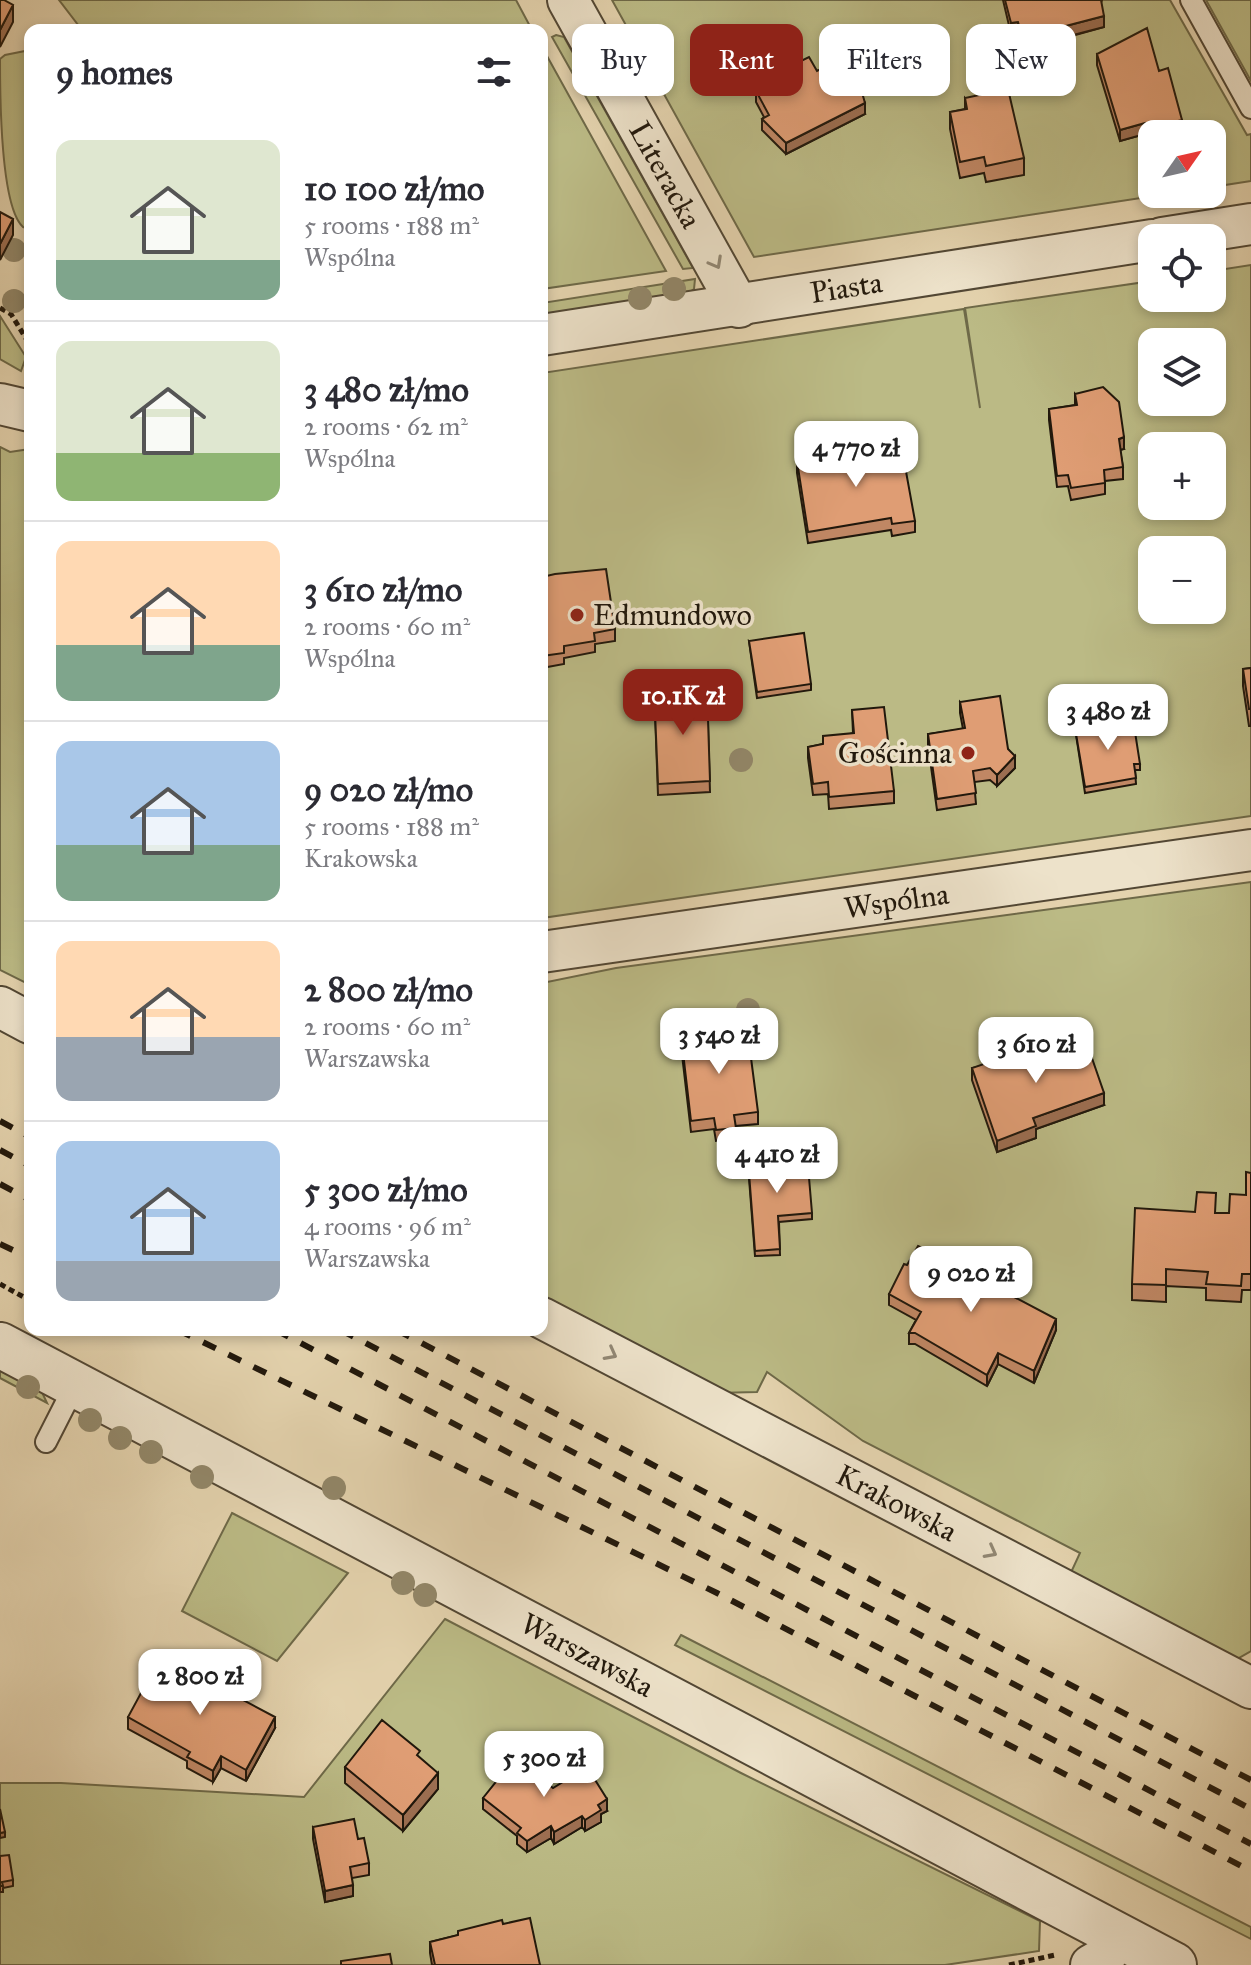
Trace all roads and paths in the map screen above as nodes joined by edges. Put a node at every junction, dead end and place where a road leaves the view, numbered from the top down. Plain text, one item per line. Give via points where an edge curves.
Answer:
1 (568, 0) edge
2 (1191, 0) edge
3 (1251, 108) edge
4 (1251, 224) edge
5 (1226, 228) edge
6 (1138, 242) edge
7 (739, 307) junction
8 (0, 308) edge
9 (548, 334) edge
10 (24, 335) edge
11 (0, 404) edge
12 (24, 410) edge
13 (1251, 850) edge
14 (548, 951) edge
15 (0, 1007) edge
16 (24, 1020) edge
17 (0, 1284) edge
18 (24, 1297) edge
19 (548, 1321) edge
20 (0, 1345) edge
21 (75, 1385) junction
22 (46, 1442) dead end
23 (1251, 1688) edge
24 (1104, 1950) edge
25 (1174, 1965) edge

1 -> 7 street, Literacka
2 - 3 lane
4 - 5 street
6 - 7 street, Piasta
7 - 9 street, Piasta
8 - 10 path via 11,314
11 - 12 street
13 - 14 street, Wspólna
15 - 16 street
17 - 18 path
19 -> 23 street, Krakowska
20 - 21 street, Warszawska
21 - 22 lane
21 - 24 street, Warszawska
24 - 25 street, Warszawska

